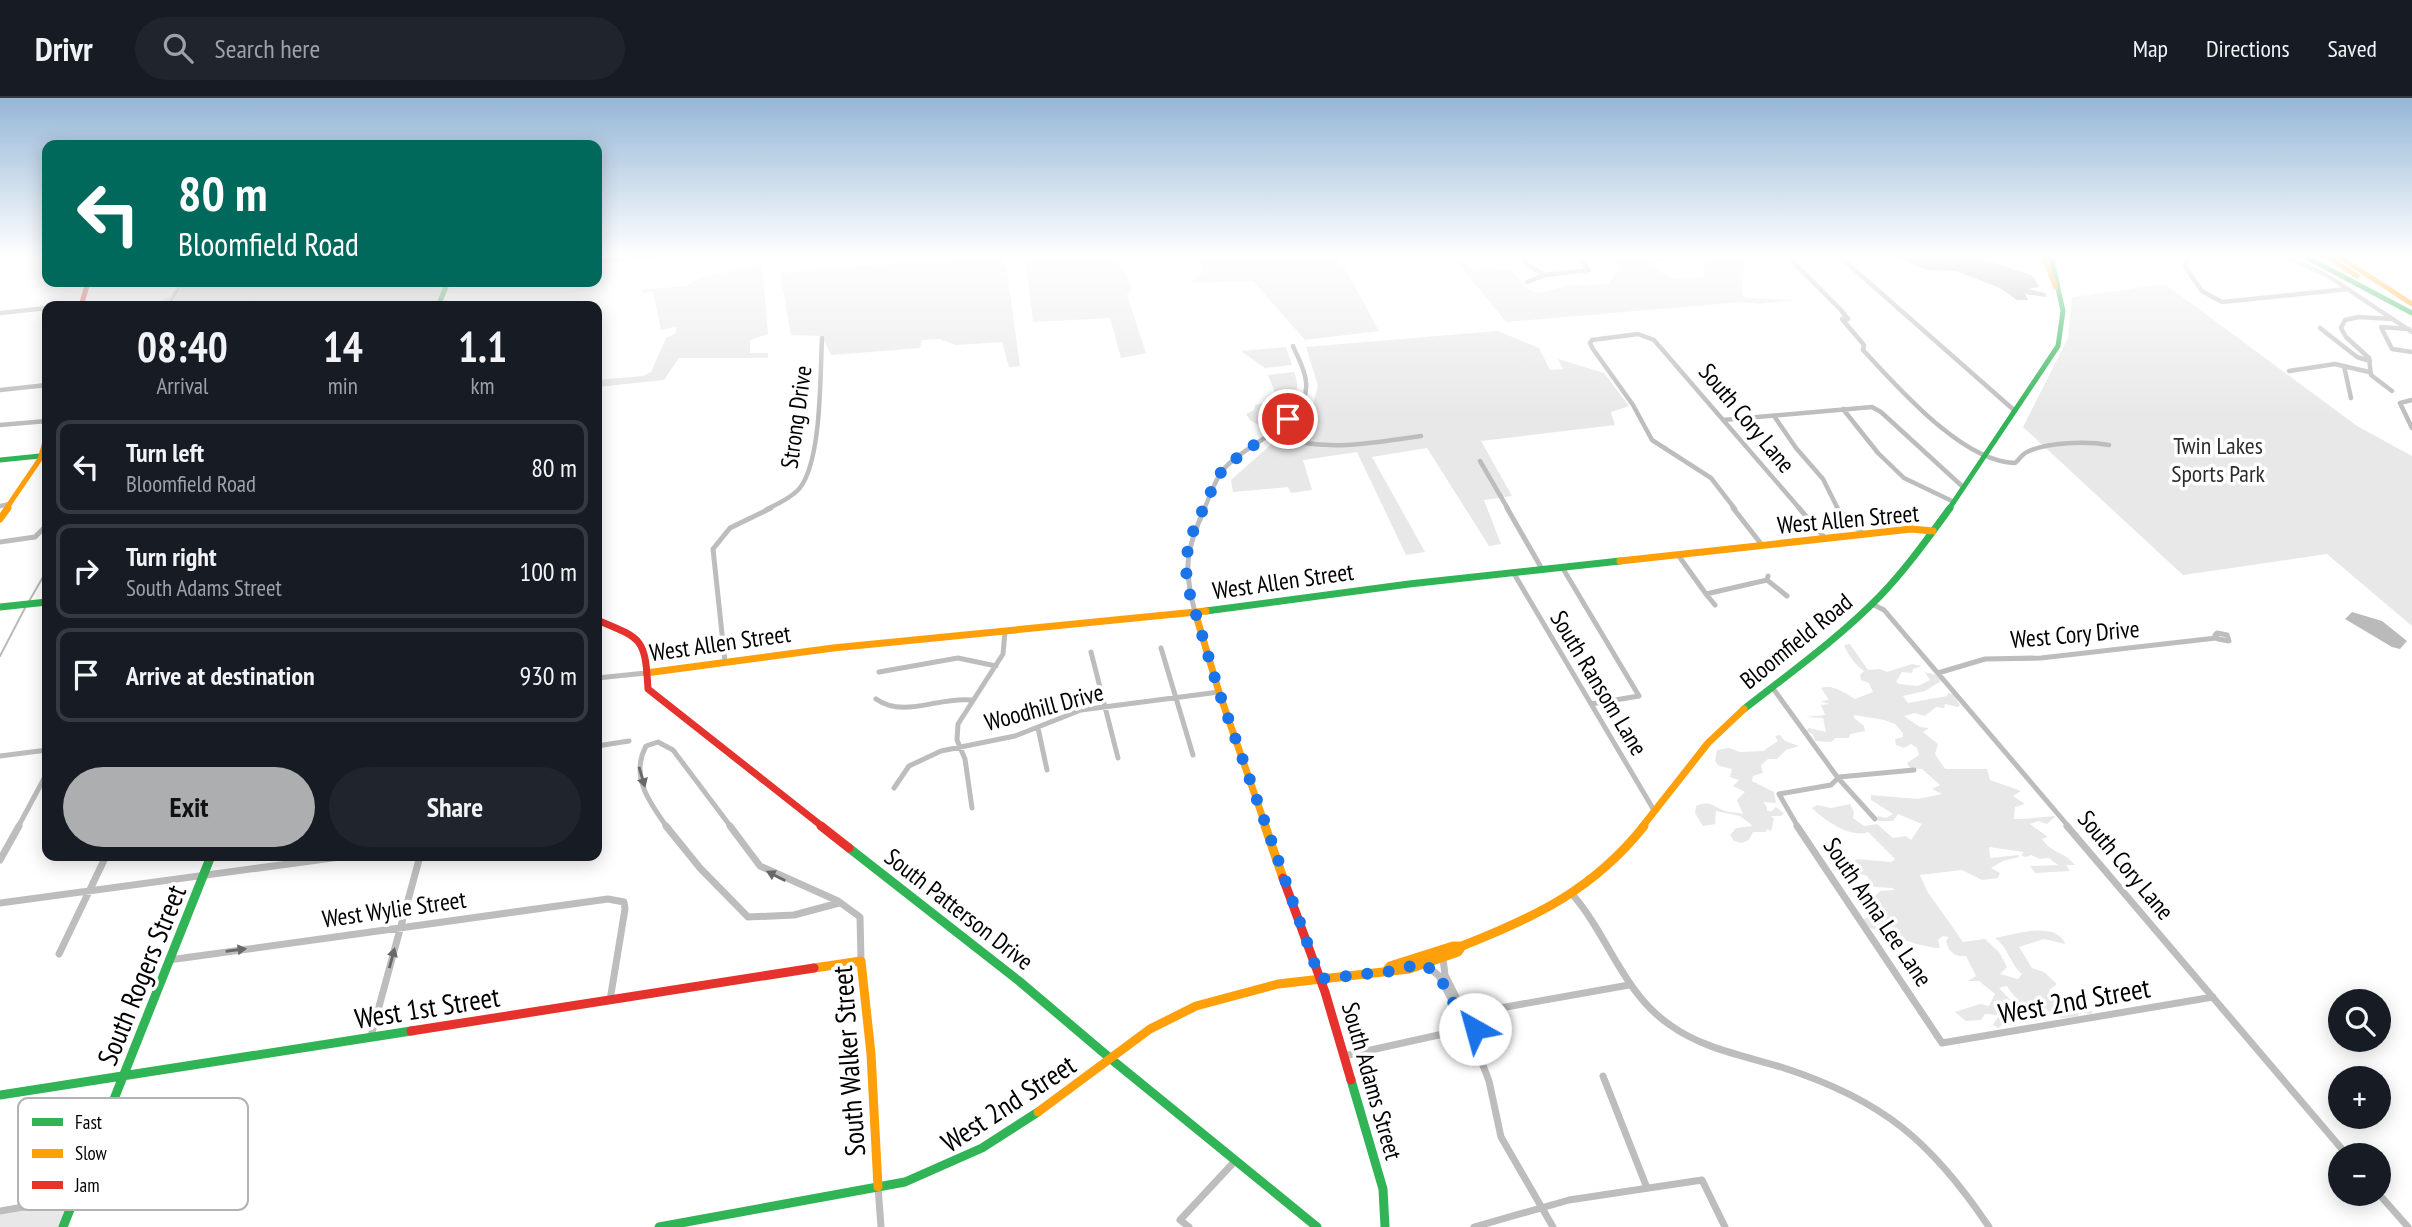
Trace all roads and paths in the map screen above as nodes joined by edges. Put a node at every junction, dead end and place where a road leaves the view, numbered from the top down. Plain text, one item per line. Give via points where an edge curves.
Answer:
1 (41, 309) edge
2 (1840, 309) edge
3 (1899, 309) edge
4 (2063, 309) edge
5 (2378, 309) edge
6 (0, 313) edge
7 (2393, 319) junction
8 (2320, 328) dead end
9 (2410, 330) edge
10 (822, 338) dead end
11 (1596, 338) joint
12 (1293, 346) dead end
13 (2412, 352) edge
14 (2370, 361) junction
15 (2344, 366) junction
16 (2289, 371) dead end
17 (2369, 372) junction
18 (42, 386) edge
19 (0, 390) edge
20 (2392, 391) dead end
21 (2350, 398) dead end
22 (2412, 400) edge
23 (1872, 407) joint
24 (1843, 409) junction
25 (2015, 411) junction
26 (1774, 416) junction
27 (2409, 416) edge
28 (42, 421) edge
29 (1723, 421) junction
30 (0, 425) edge
31 (2412, 428) edge
32 (1268, 434) junction
33 (1421, 436) dead end
34 (2109, 445) dead end
35 (1984, 454) junction
36 (42, 456) edge
37 (42, 459) edge
38 (0, 460) edge
39 (1480, 461) dead end
40 (1963, 487) junction
41 (1954, 502) junction
42 (10, 504) junction
43 (0, 506) edge
44 (0, 519) edge
45 (42, 530) edge
46 (1933, 531) junction
47 (1863, 534) junction
48 (1825, 538) junction
49 (0, 542) edge
50 (1762, 545) junction
51 (1678, 555) junction
52 (1562, 567) junction
53 (1542, 569) junction
54 (1513, 572) junction
55 (1706, 594) junction
56 (1787, 596) dead end
57 (42, 603) edge
58 (1872, 604) junction
59 (1715, 606) dead end
60 (0, 607) edge
61 (1195, 612) junction
62 (602, 622) edge
63 (1005, 632) junction
64 (2216, 638) dead end
65 (1161, 648) dead end
66 (1091, 652) dead end
67 (725, 662) junction
68 (996, 666) junction
69 (879, 672) dead end
70 (646, 673) junction
71 (1938, 673) junction
72 (602, 677) edge
73 (1772, 687) junction
74 (1219, 692) junction
75 (876, 699) dead end
76 (1175, 699) junction
77 (971, 700) junction
78 (1591, 704) junction
79 (1106, 707) junction
80 (1038, 728) junction
81 (629, 741) dead end
82 (602, 745) edge
83 (959, 746) junction
84 (42, 751) edge
85 (1193, 755) dead end
86 (0, 756) edge
87 (1118, 758) dead end
88 (1047, 770) dead end
89 (1914, 770) dead end
90 (1838, 778) junction
91 (42, 782) edge
92 (894, 788) dead end
93 (972, 808) dead end
94 (1655, 812) junction
95 (1875, 819) dead end
96 (0, 860) edge
97 (104, 861) edge
98 (209, 861) edge
99 (309, 861) edge
100 (419, 861) edge
101 (203, 875) junction
102 (89, 892) junction
103 (1572, 894) junction
104 (839, 903) junction
105 (0, 904) edge
106 (401, 927) junction
107 (1462, 946) junction
108 (59, 954) dead end
109 (1443, 957) junction
110 (169, 960) junction
111 (861, 961) junction
112 (1423, 963) junction
113 (1386, 971) junction
114 (1320, 979) junction
115 (1629, 985) junction
116 (2213, 997) junction
117 (610, 1000) junction
118 (1468, 1027) junction
119 (371, 1036) junction
120 (1942, 1043) joint
121 (1344, 1056) junction
122 (1111, 1059) junction
123 (123, 1075) junction
124 (1603, 1076) dead end
125 (0, 1095) edge
126 (114, 1098) edge
127 (2337, 1143) edge
128 (1235, 1161) junction
129 (1702, 1180) joint
130 (878, 1187) junction
131 (1647, 1188) junction
132 (2389, 1206) edge
133 (1542, 1207) junction
134 (18, 1208) edge
135 (70, 1210) edge
136 (0, 1211) edge
137 (63, 1227) edge
138 (659, 1227) edge
139 (881, 1227) edge
140 (1189, 1227) edge
141 (1317, 1227) edge
142 (1385, 1227) edge
143 (1474, 1227) edge
144 (1553, 1227) edge
145 (1725, 1227) edge
146 (1989, 1227) edge
147 (2408, 1227) edge

1 - 6 street
2 - 35 street via 1863,350 1896,386 1952,436
3 - 25 street
4 - 25 main road, Bloomfield Road via 2059,346
5 - 7 street
7 - 9 street
7 - 14 street via 2359,317 2342,324 2344,335
8 - 14 street via 2357,357
9 - 13 street via 2381,327 2392,349
10 - 67 street, Strong Drive via 807,480 791,496 730,526 713,549
11 - 29 street, South Cory Lane via 1633,334 1656,342
11 - 50 street via 1590,345 1652,440 1712,478
12 - 32 street, South Adams Street via 1306,392 1301,405
14 - 17 street
15 - 16 street
15 - 17 street
15 - 21 street
17 - 20 street
18 - 19 street
22 - 27 street via 2400,403
23 - 24 street
23 - 40 street
24 - 26 street
24 - 41 street via 1904,478
25 - 35 main road, Bloomfield Road
26 - 29 street
26 - 47 street via 1823,478 1835,506
27 - 31 street
28 - 30 street
29 - 48 street, South Cory Lane
32 - 33 street via 1311,447
32 - 61 street, South Adams Street via 1225,467 1192,531 1185,572
34 - 35 street via 2071,443 2025,452 2011,464
35 - 40 main road, Bloomfield Road
36 - 38 main road
37 - 42 main road
39 - 53 street
40 - 41 main road, Bloomfield Road
41 - 46 main road, Bloomfield Road
42 - 43 street
42 - 44 main road
45 - 49 street via 35,537
46 - 47 main road, West Allen Street
46 - 58 main road, Bloomfield Road
47 - 48 main road, West Allen Street
48 - 50 main road, West Allen Street
50 - 51 main road, West Allen Street
51 - 52 main road, West Allen Street
51 - 55 street
52 - 53 main road, West Allen Street
52 - 78 street via 1639,696
53 - 54 main road, West Allen Street
54 - 61 main road, West Allen Street
54 - 78 street, South Ransom Lane
55 - 56 street via 1768,578
55 - 59 street
57 - 60 main road
58 - 71 street, South Cory Lane via 1884,610
58 - 73 main road, Bloomfield Road
61 - 63 main road, West Allen Street
61 - 74 main road, South Adams Street
62 - 70 main road, South Patterson Drive via 639,638 645,647
63 - 67 main road, West Allen Street
63 - 68 street via 1003,654
64 - 71 street, West Cory Drive via 2041,658 1985,659
65 - 76 street
66 - 79 street
67 - 70 main road, West Allen Street
68 - 69 street via 961,656
68 - 77 street
70 - 72 street, West Allen Street
70 - 122 main road, South Patterson Drive via 649,689 665,704 1008,972
71 - 116 street, South Cory Lane
73 - 90 street
73 - 94 main road, Bloomfield Road via 1708,743
74 - 76 street, Woodhill Drive
74 - 114 main road, South Adams Street
75 - 77 street via 897,708 943,698
76 - 79 street, Woodhill Drive
76 - 85 street
77 - 83 street via 958,724
78 - 94 street, South Ransom Lane
79 - 80 street, Woodhill Drive via 1081,710
79 - 87 street
80 - 83 street, Woodhill Drive
80 - 88 street
81 - 82 street
83 - 92 street, Woodhill Drive via 915,762 903,771
83 - 93 street
84 - 86 street
89 - 90 street
90 - 95 street
90 - 120 street, South Anna Lee Lane via 1831,785 1783,792 1779,794 1781,802
91 - 96 street
94 - 103 main road, Bloomfield Road via 1623,852
97 - 102 street
98 - 101 main road, South Rogers Street
99 - 101 street
100 - 106 street
101 - 102 street
101 - 110 main road, South Rogers Street
102 - 105 street
102 - 108 street
103 - 107 main road, Bloomfield Road via 1521,923
103 - 115 street via 1590,912
104 -> 104 street, South Walker Street via 760,866 673,750 658,742 646,746 638,764 647,794 695,866 748,917 816,912
104 - 111 street, South Walker Street via 860,918
110 -> 106 street, West Wylie Street
106 - 117 street, West Wylie Street via 608,899 624,902
119 -> 106 street
107 - 109 main road, Bloomfield Road
107 - 113 main road, Bloomfield Road
109 - 112 main road, Bloomfield Road
109 - 118 street via 1445,975
110 - 123 main road, South Rogers Street
111 - 117 main road, West 1st Street
111 - 130 main road, South Walker Street
112 - 113 main road, Bloomfield Road
112 - 118 street via 1439,976
113 - 114 main road, Bloomfield Road
114 - 121 main road, South Adams Street
114 - 122 main road, West 2nd Street via 1205,1002 1138,1036
115 - 118 street via 1500,1007
115 - 146 street via 1648,1009 1691,1037 1818,1078 1884,1111 1941,1159
116 - 120 street, West 2nd Street
116 - 127 street, South Cory Lane
117 - 119 main road, West 1st Street
118 - 121 street
118 - 133 street via 1489,1079 1500,1137
119 - 123 main road, West 1st Street
121 - 142 main road, South Adams Street via 1383,1189
122 - 128 main road, South Patterson Drive
122 - 130 main road, West 2nd Street via 1024,1124 968,1158 938,1172
123 - 125 main road, West 1st Street
123 - 126 main road, South Rogers Street
124 - 131 street
128 - 140 street via 1180,1220
128 - 141 main road, South Patterson Drive
129 - 131 street
129 - 145 street
130 - 138 main road, West 2nd Street
130 - 139 street, South Walker Street
131 - 133 street
132 - 147 street
133 - 143 street
133 - 144 street
134 - 136 street
135 - 137 main road, South Rogers Street

